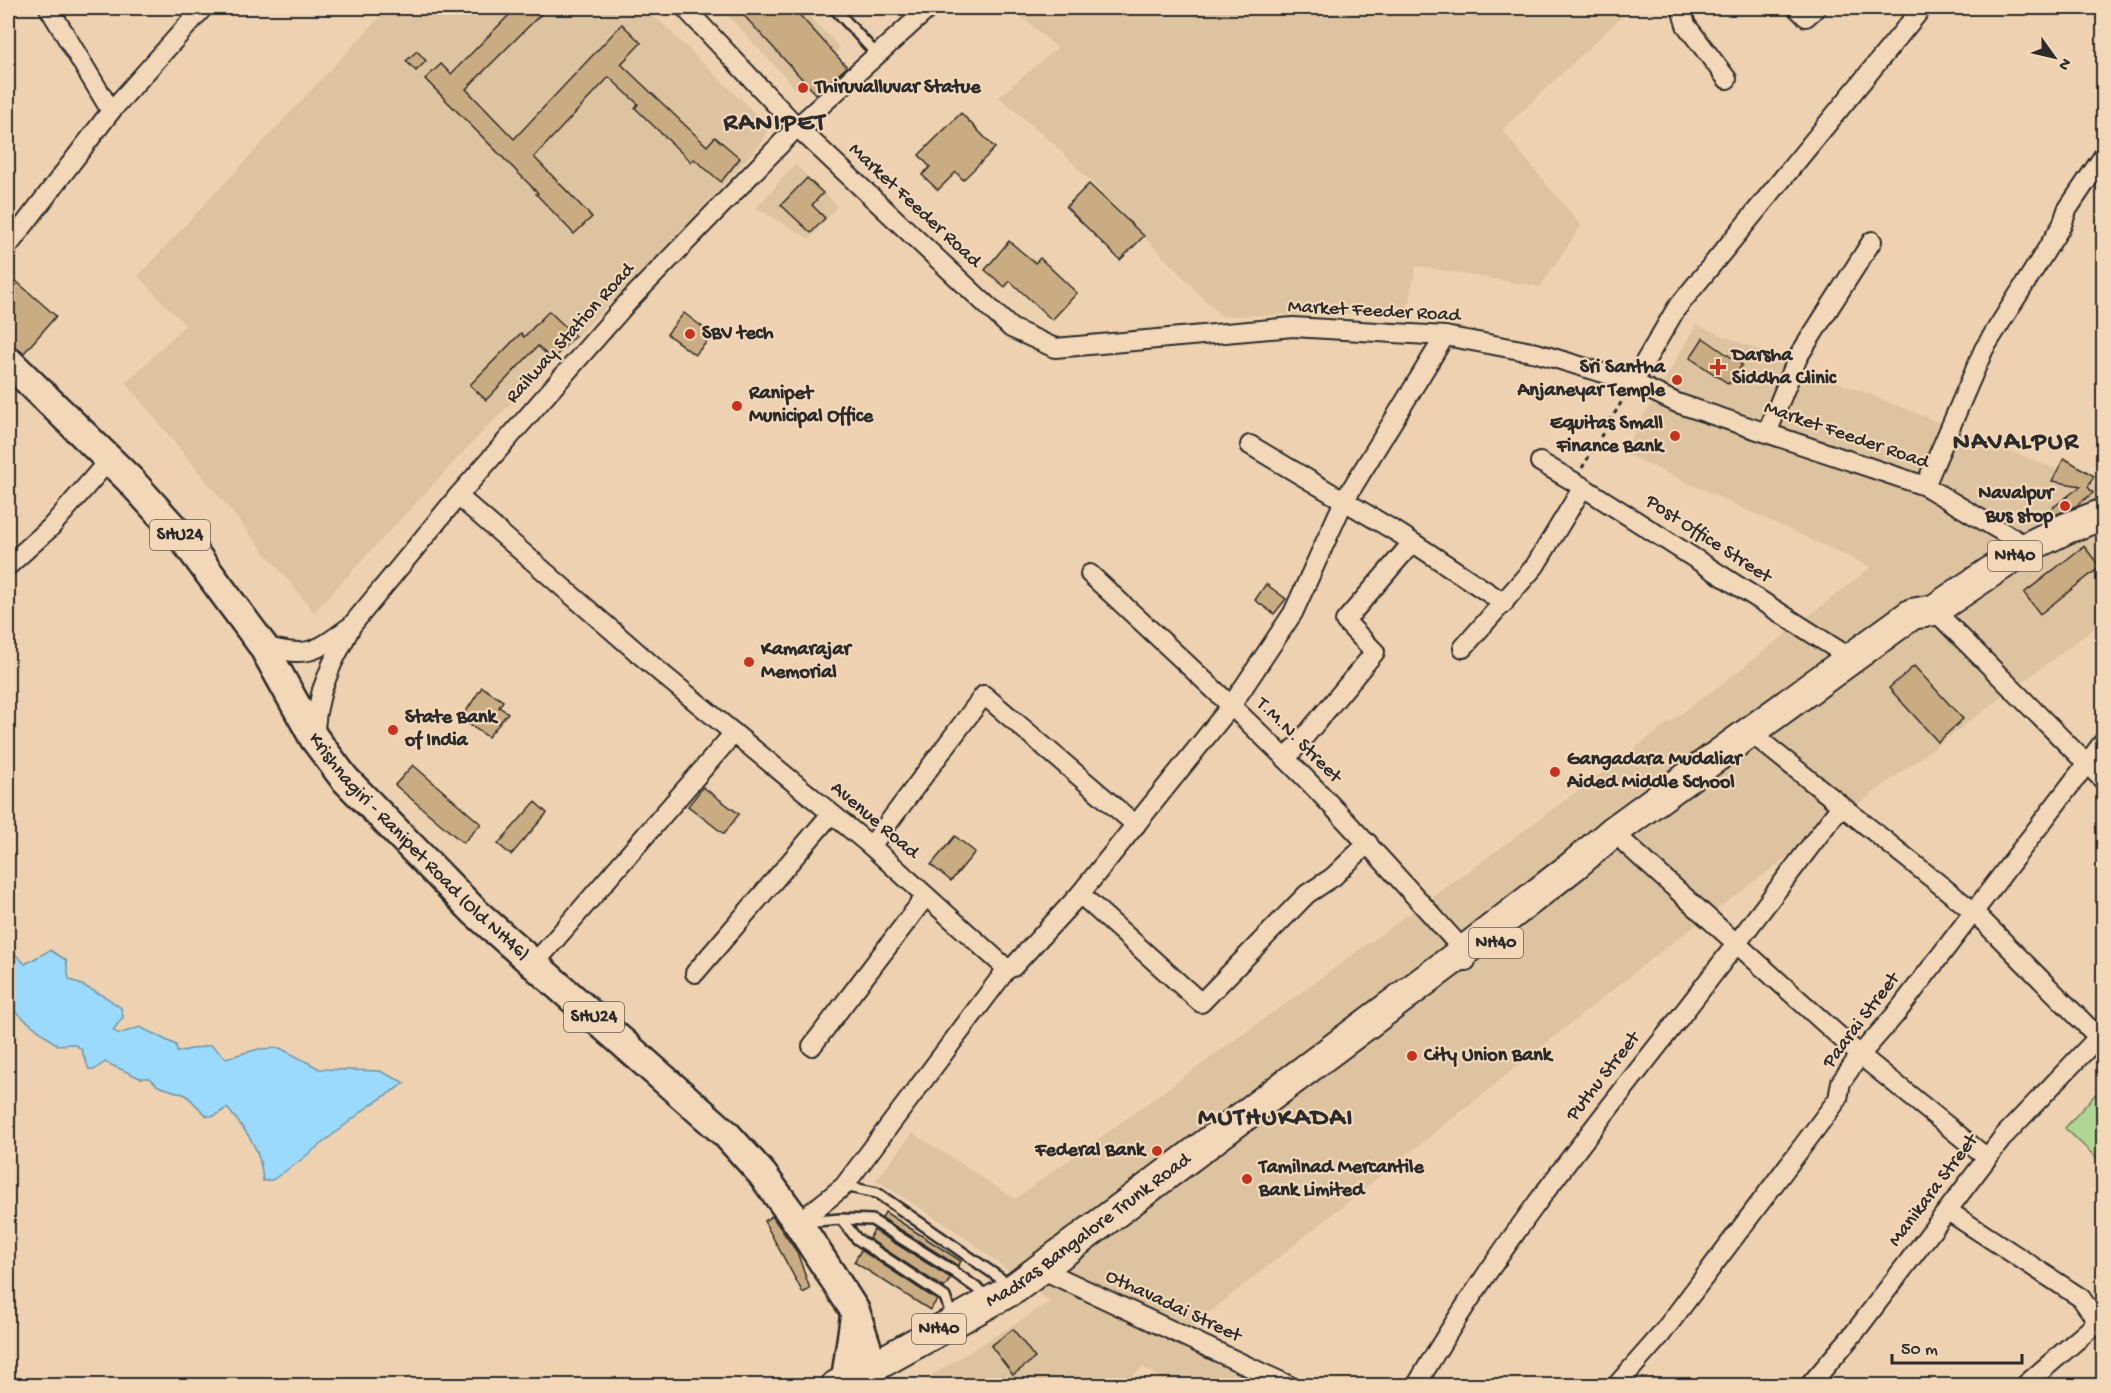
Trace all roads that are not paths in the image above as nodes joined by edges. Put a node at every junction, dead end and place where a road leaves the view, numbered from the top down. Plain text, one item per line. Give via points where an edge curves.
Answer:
1 (49, 8) edge
2 (203, 8) edge
3 (685, 8) edge
4 (834, 8) edge
5 (929, 8) edge
6 (1681, 8) edge
7 (1797, 8) edge
8 (1816, 8) edge
9 (1922, 8) edge
10 (877, 55) junction
11 (1727, 80) dead end
12 (111, 111) junction
13 (797, 128) junction
14 (2103, 155) edge
15 (1872, 241) dead end
16 (8, 246) edge
17 (1445, 336) junction
18 (8, 361) edge
19 (1633, 382) junction
20 (1767, 433) junction
21 (1250, 445) dead end
22 (109, 460) junction
23 (1540, 462) dead end
24 (1579, 484) junction
25 (1925, 486) junction
26 (458, 496) junction
27 (1344, 501) junction
28 (2101, 520) edge
29 (1412, 543) junction
30 (2028, 547) junction
31 (8, 566) edge
32 (1090, 574) dead end
33 (1504, 603) junction
34 (1935, 610) junction
35 (352, 625) junction
36 (263, 646) junction
37 (1463, 648) dead end
38 (1849, 657) junction
39 (1231, 706) junction
40 (734, 733) junction
41 (1756, 735) junction
42 (314, 738) junction
43 (2103, 741) edge
44 (1286, 759) junction
45 (2085, 764) junction
46 (2103, 781) edge
47 (1841, 806) junction
48 (831, 814) junction
49 (1136, 825) junction
50 (1368, 843) junction
51 (1626, 844) junction
52 (871, 846) junction
53 (1586, 866) junction
54 (1080, 894) junction
55 (926, 896) junction
56 (1974, 912) junction
57 (1737, 944) junction
58 (1465, 958) junction
59 (534, 964) junction
60 (1007, 969) junction
61 (695, 973) dead end
62 (2101, 1034) edge
63 (812, 1046) dead end
64 (1860, 1056) junction
65 (1988, 1158) junction
66 (844, 1186) junction
67 (1948, 1211) junction
68 (841, 1219) junction
69 (798, 1223) junction
70 (1047, 1273) junction
71 (1004, 1294) junction
72 (954, 1320) junction
73 (2101, 1327) edge
74 (1260, 1380) edge
75 (858, 1382) edge
76 (1290, 1386) edge
77 (1416, 1386) edge
78 (1616, 1386) edge
79 (1809, 1386) edge
80 (2024, 1386) edge

1 - 12 street
2 - 12 street
3 - 13 street, Market Feeder Road
4 - 10 lane
5 - 10 street, Railway Station Road
6 - 11 street via 1686,25
7 - 8 street via 1806,17
9 - 19 street via 1676,309
10 - 13 street, Railway Station Road
12 - 16 street
13 - 17 street, Market Feeder Road via 1011,328 1055,348 1293,327
13 - 26 street, Railway Station Road via 627,303
14 - 25 street via 1984,350
15 - 20 street via 1798,357
17 - 19 street, Market Feeder Road via 1537,353
17 - 27 street
18 - 22 main road, Krishnagiri - Ranipet Road (Old NH46) / SHU24
19 - 20 street, Market Feeder Road via 1677,403
20 - 25 street, Market Feeder Road
21 - 27 street
22 - 31 street via 50,528
22 - 36 main road, Krishnagiri - Ranipet Road (Old NH46) / SHU24 via 186,542
23 - 24 street, Post Office Street
24 - 33 street via 1535,566
24 - 38 street, Post Office Street
25 - 30 street, Market Feeder Road
26 - 35 street, Railway Station Road
26 - 40 street, Avenue Road
27 - 29 street
27 - 39 street via 1293,613
28 - 30 highway, Madras Bangalore Trunk Road / NH40 via 2067,528
29 - 33 street
29 - 44 street via 1345,621 1375,652
30 - 34 highway, Madras Bangalore Trunk Road / NH40
32 - 39 street, T.M.N. Street
33 - 37 street
34 - 38 highway, Madras Bangalore Trunk Road / NH40 via 1911,614
34 - 41 highway, Madras Bangalore Trunk Road / NH40 via 1925,630
34 - 45 street
35 - 36 street via 322,648 303,654
35 - 42 street, Railway Station Road via 322,690
36 - 42 main road, Krishnagiri - Ranipet Road (Old NH46) / SHU24
38 - 41 highway, Madras Bangalore Trunk Road / NH40
39 - 44 street, T.M.N. Street
39 - 49 street
40 - 48 street, Avenue Road
40 - 59 street
41 - 47 street
41 - 51 highway, Madras Bangalore Trunk Road / NH40
41 - 53 highway, Madras Bangalore Trunk Road / NH40 via 1614,831
42 - 59 main road, Krishnagiri - Ranipet Road (Old NH46) / SHU24 via 376,812 475,912
43 - 45 street, Paarai Street
44 - 50 street, T.M.N. Street
45 - 46 street
45 - 56 street, Paarai Street
47 - 56 street
47 - 57 street, Puthu Street
48 - 52 street, Avenue Road
48 - 61 street
49 - 52 street via 984,695
49 - 54 street
50 - 54 street via 1333,877 1307,894 1201,1003
50 - 58 street, T.M.N. Street
51 - 53 highway, Madras Bangalore Trunk Road / NH40
51 - 57 street
52 - 55 street, Avenue Road
53 - 58 highway, Madras Bangalore Trunk Road / NH40
54 - 60 street via 1013,968
55 - 60 street, Avenue Road
55 - 63 street
56 - 62 street
56 - 64 street, Paarai Street
57 - 64 street
57 - 77 street, Puthu Street via 1580,1145 1451,1325
58 - 70 highway, Madras Bangalore Trunk Road / NH40
59 - 69 main road, Krishnagiri - Ranipet Road (Old NH46) / SHU24 via 726,1134
60 - 66 street
62 - 65 street, Manikara Street
64 - 65 street
64 - 78 street, Paarai Street via 1841,1082 1838,1099 1660,1335
65 - 67 street, Manikara Street
66 - 69 street
66 - 71 lane via 877,1193
67 - 73 street via 2081,1298
67 - 79 street, Manikara Street
68 - 69 lane
68 - 71 lane via 872,1220 950,1269
68 - 72 lane via 857,1239 945,1297
69 - 75 main road, Krishnagiri - Ranipet Road (Old NH46) / SHU24 via 855,1311
70 - 71 highway, Madras Bangalore Trunk Road / NH40
70 - 74 street, Othavadai Street
70 - 75 highway, NH40 via 1004,1311
71 - 72 highway, Madras Bangalore Trunk Road / NH40
72 - 75 highway, Madras Bangalore Trunk Road / NH40
73 - 80 street
74 - 76 street, Othavadai Street

